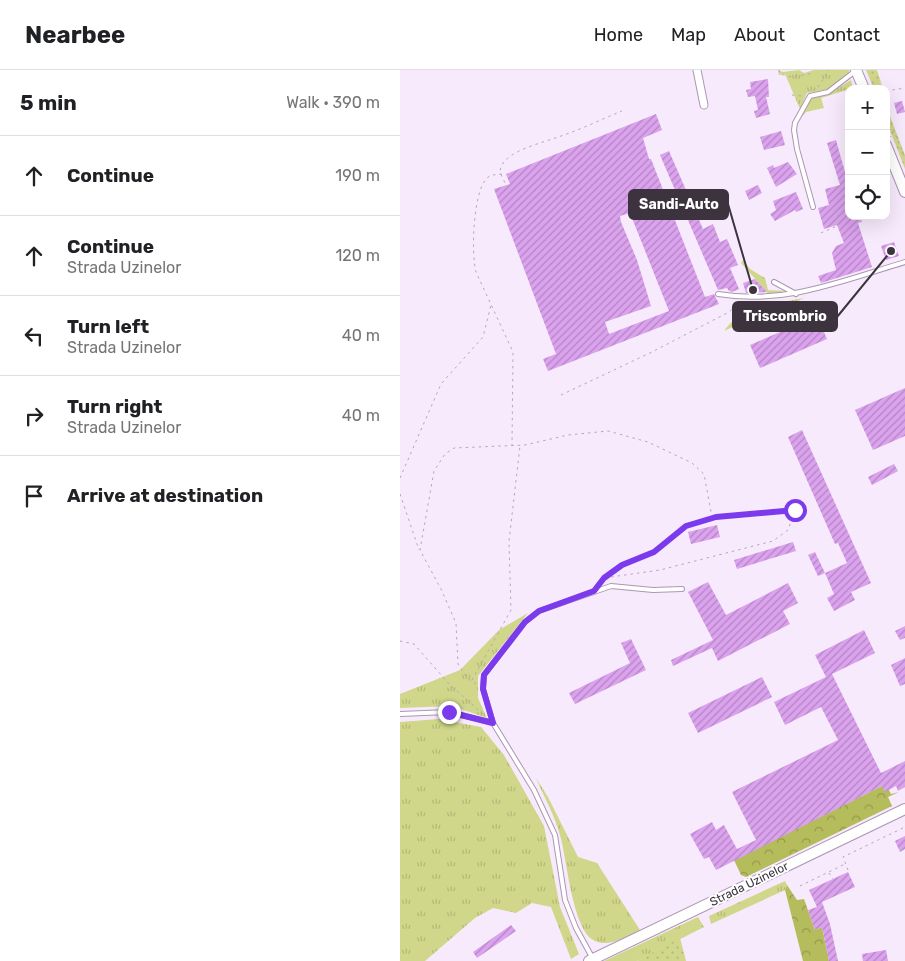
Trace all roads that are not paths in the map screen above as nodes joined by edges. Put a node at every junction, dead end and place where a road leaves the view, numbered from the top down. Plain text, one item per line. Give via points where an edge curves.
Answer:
1 (697, 70) edge
2 (856, 70) edge
3 (862, 85) edge
4 (704, 105) dead end
5 (890, 155) edge
6 (905, 192) edge
7 (813, 207) dead end
8 (905, 262) edge
9 (774, 282) dead end
10 (718, 294) dead end
11 (796, 294) junction
12 (682, 589) dead end
13 (400, 714) edge
14 (493, 723) junction
15 (905, 809) edge
16 (591, 960) edge

1 - 4 street
2 - 3 street
2 - 7 lane via 828,92 810,96 795,123 796,149
5 - 6 street
8 - 11 lane
9 - 11 lane
10 - 11 lane via 745,298
12 - 14 lane, Strada Uzinelor via 611,586 539,611 525,622 484,675 483,689
13 - 14 lane via 449,712
14 - 16 lane, Strada Uzinelor via 534,790 555,835 565,900
15 - 16 street, Strada Uzinelor

